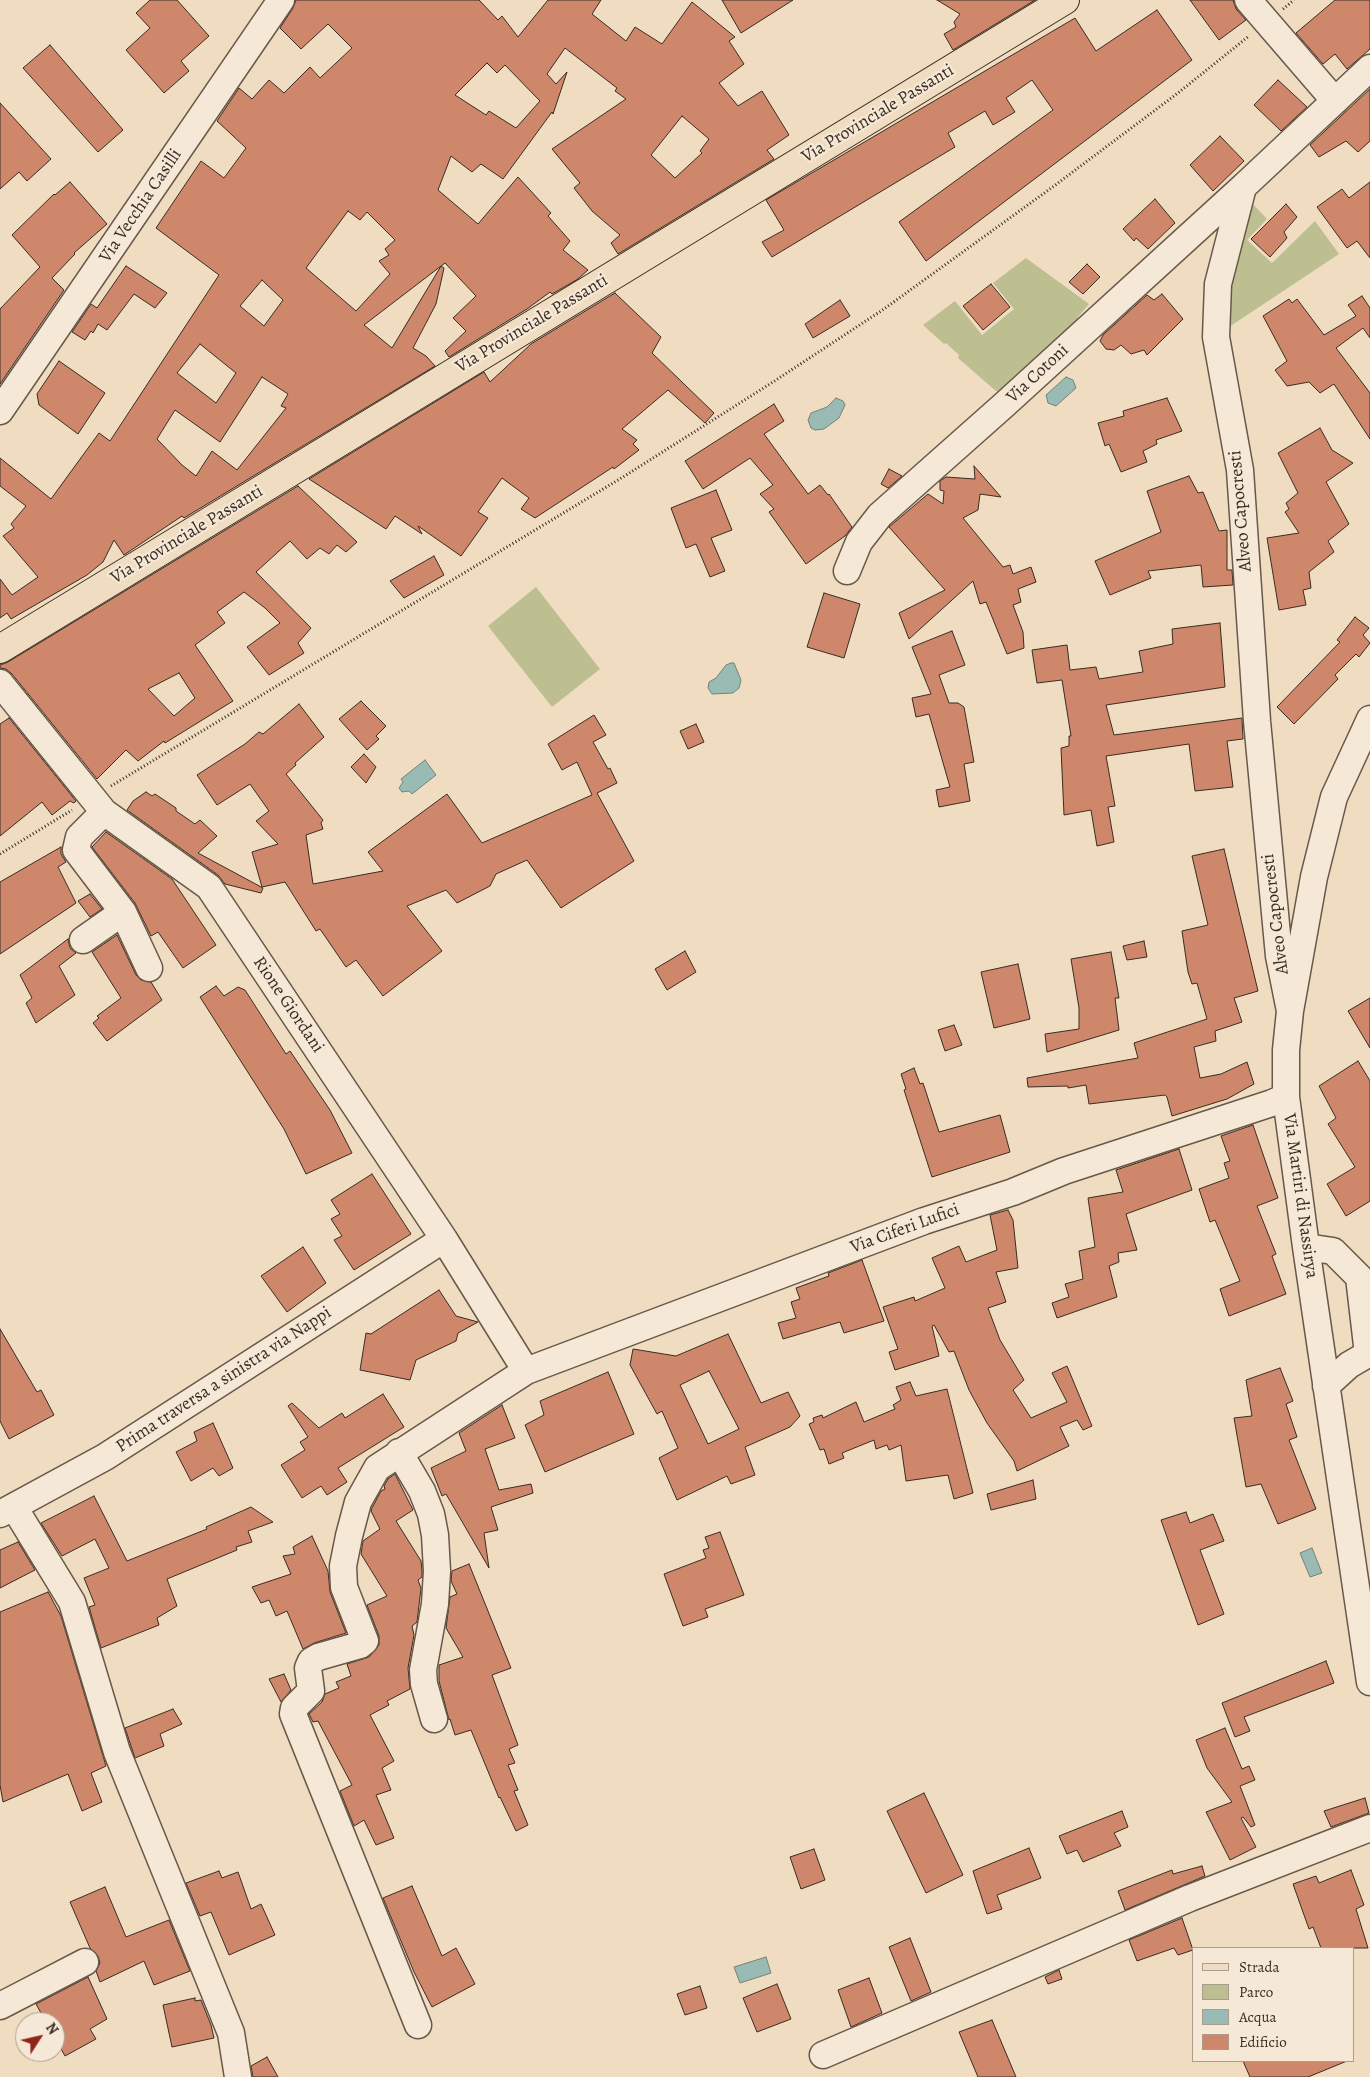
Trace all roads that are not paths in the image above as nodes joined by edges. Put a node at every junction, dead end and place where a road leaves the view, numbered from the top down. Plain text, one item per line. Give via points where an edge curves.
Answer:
1 (281, 0) edge
2 (1065, 0) edge
3 (1248, 0) edge
4 (1370, 68) edge
5 (1335, 101) junction
6 (1243, 187) junction
7 (0, 411) edge
8 (847, 571) dead end
9 (0, 649) edge
10 (0, 683) edge
11 (1370, 719) edge
12 (98, 805) junction
13 (123, 912) junction
14 (83, 940) dead end
15 (149, 968) dead end
16 (1290, 1011) junction
17 (1286, 1096) junction
18 (444, 1239) junction
19 (1306, 1248) junction
20 (526, 1371) junction
21 (1326, 1386) junction
22 (399, 1452) junction
23 (7, 1511) edge
24 (1370, 1682) edge
25 (434, 1718) dead end
26 (1370, 1828) edge
27 (85, 1962) dead end
28 (0, 2006) edge
29 (418, 2025) dead end
30 (823, 2055) dead end
31 (238, 2077) edge

1 - 7 street, Via Vecchia Casilli
2 - 9 main road, Via Provinciale Passanti
3 - 5 street
4 - 5 street
5 - 6 street
6 - 8 street, Via Cotoni via 880,515 859,542
6 - 16 street, Alveo Capocresti via 1218,284 1216,337 1240,470 1257,721 1279,956
10 - 12 street, Rione Giordani
11 - 16 street, Via Martiri di Nassirya via 1334,797 1314,877
12 - 13 street via 79,837 76,850
12 - 18 street, Rione Giordani via 209,887
13 - 14 street
13 - 15 street
16 - 17 street, Via Martiri di Nassirya
17 - 19 street, Via Martiri di Nassirya
17 - 20 street, Via Ciferi Lufici via 924,1221
18 - 20 street, Rione Giordani
18 - 23 street, Prima traversa a sinistra via Nappi via 105,1457
19 - 21 street, Via Martiri di Nassirya
19 - 21 street via 1333,1251 1359,1277 1368,1354 1348,1365
20 - 22 street, Via Ciferi Lufici
21 - 24 street, Via Martiri di Nassirya
22 - 25 street via 422,1491 435,1535 435,1604 423,1670
22 - 29 street, Via Ciferi Lufici via 377,1468 358,1502 343,1566 344,1587 365,1641 311,1661 308,1668 311,1691 294,1708 293,1714
23 - 31 street via 72,1602 118,1752 231,2033
26 - 30 street via 1190,1898
27 - 28 street

